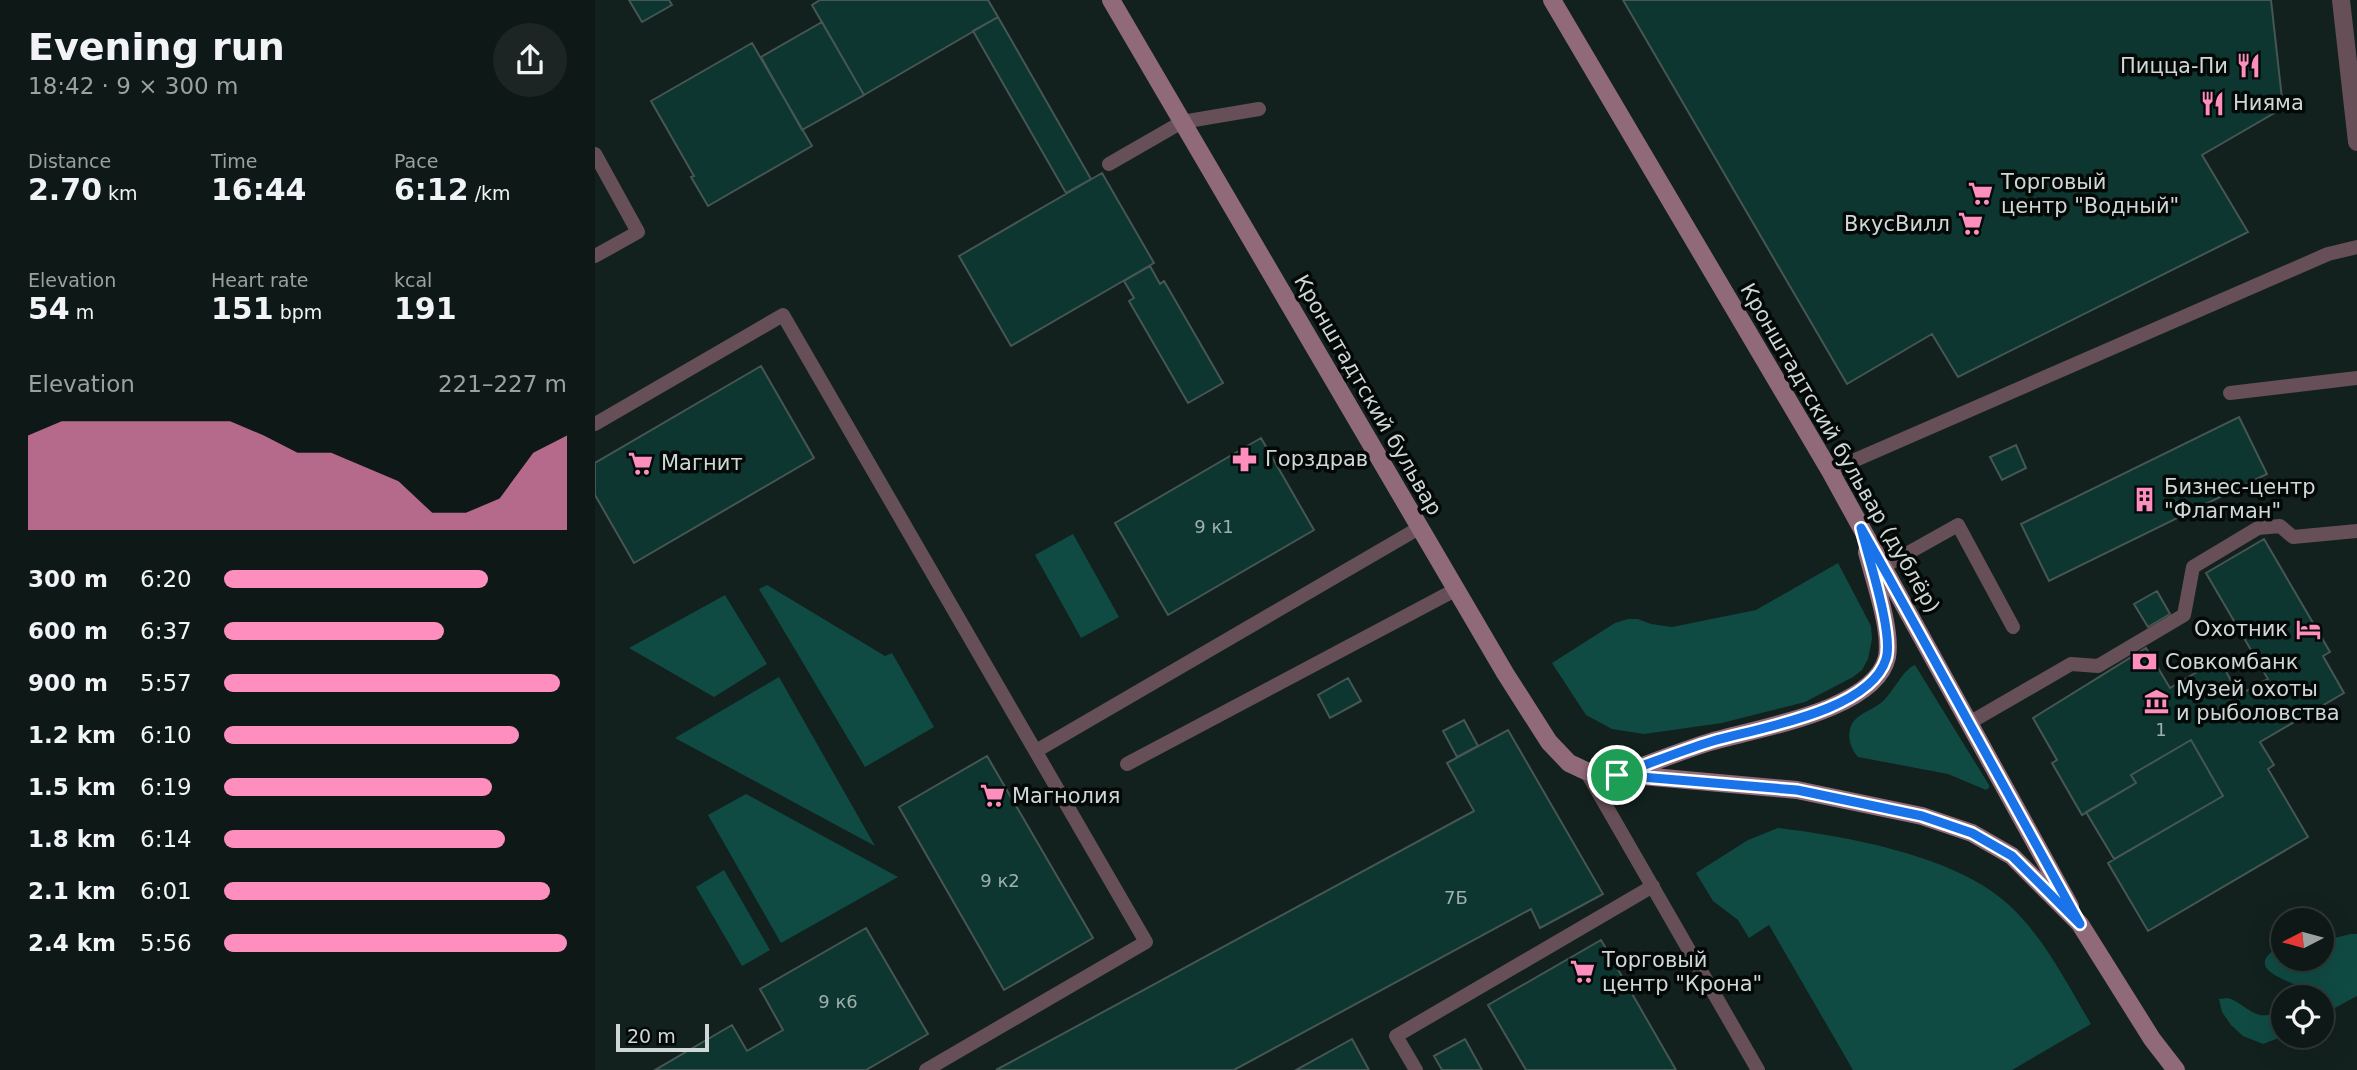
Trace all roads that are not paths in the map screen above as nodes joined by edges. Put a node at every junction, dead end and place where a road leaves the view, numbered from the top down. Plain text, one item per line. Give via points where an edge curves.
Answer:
1 (1111, 0) edge
2 (1552, 0) edge
3 (2341, 0) edge
4 (1259, 109) dead end
5 (1182, 122) junction
6 (2357, 142) edge
7 (595, 154) edge
8 (1109, 164) dead end
9 (2357, 247) edge
10 (595, 256) edge
11 (2357, 378) edge
12 (2230, 393) dead end
13 (595, 424) edge
14 (1830, 471) junction
15 (1419, 528) junction
16 (1861, 528) junction
17 (2357, 531) edge
18 (1883, 567) junction
19 (1455, 590) junction
20 (2013, 627) dead end
21 (1969, 723) junction
22 (1035, 751) junction
23 (1127, 764) dead end
24 (1586, 771) junction
25 (1617, 775) junction
26 (1653, 886) junction
27 (2080, 924) junction
28 (926, 1070) edge
29 (1416, 1070) edge
30 (1758, 1070) edge
31 (2176, 1070) edge

1 - 5 main road, Кронштадтский бульвар
2 - 14 main road, Кронштадтский бульвар (дублёр)
3 - 6 street
4 - 5 lane
5 - 8 lane
5 - 15 main road, Кронштадтский бульвар
7 - 10 lane via 638,232
9 - 14 lane via 2316,259
11 - 12 lane
13 - 22 lane via 783,315
14 - 16 main road, Кронштадтский бульвар (дублёр)
15 - 19 main road, Кронштадтский бульвар
15 - 22 lane
16 - 18 main road, Кронштадтский бульвар (дублёр)
16 - 25 main road, Кронштадтский бульвар via 1888,635 1887,657 1878,676 1861,691 1821,712 1710,742
17 - 21 lane via 2293,537 2280,526 2258,528 2193,566 2184,615 2098,666 2071,664
18 - 20 lane via 1958,525
18 - 21 main road, Кронштадтский бульвар (дублёр)
19 - 23 lane
19 - 24 main road, Кронштадтский бульвар via 1549,742 1569,763
21 - 27 main road, Кронштадтский бульвар (дублёр)
22 - 28 lane via 1146,942
24 - 25 main road, Кронштадтский бульвар
24 - 26 lane
25 - 27 main road, Кронштадтский бульвар via 1797,790 1922,816 1972,833 2012,856
26 - 29 lane via 1396,1036
26 - 30 lane
27 - 31 main road, Кронштадтский бульвар

